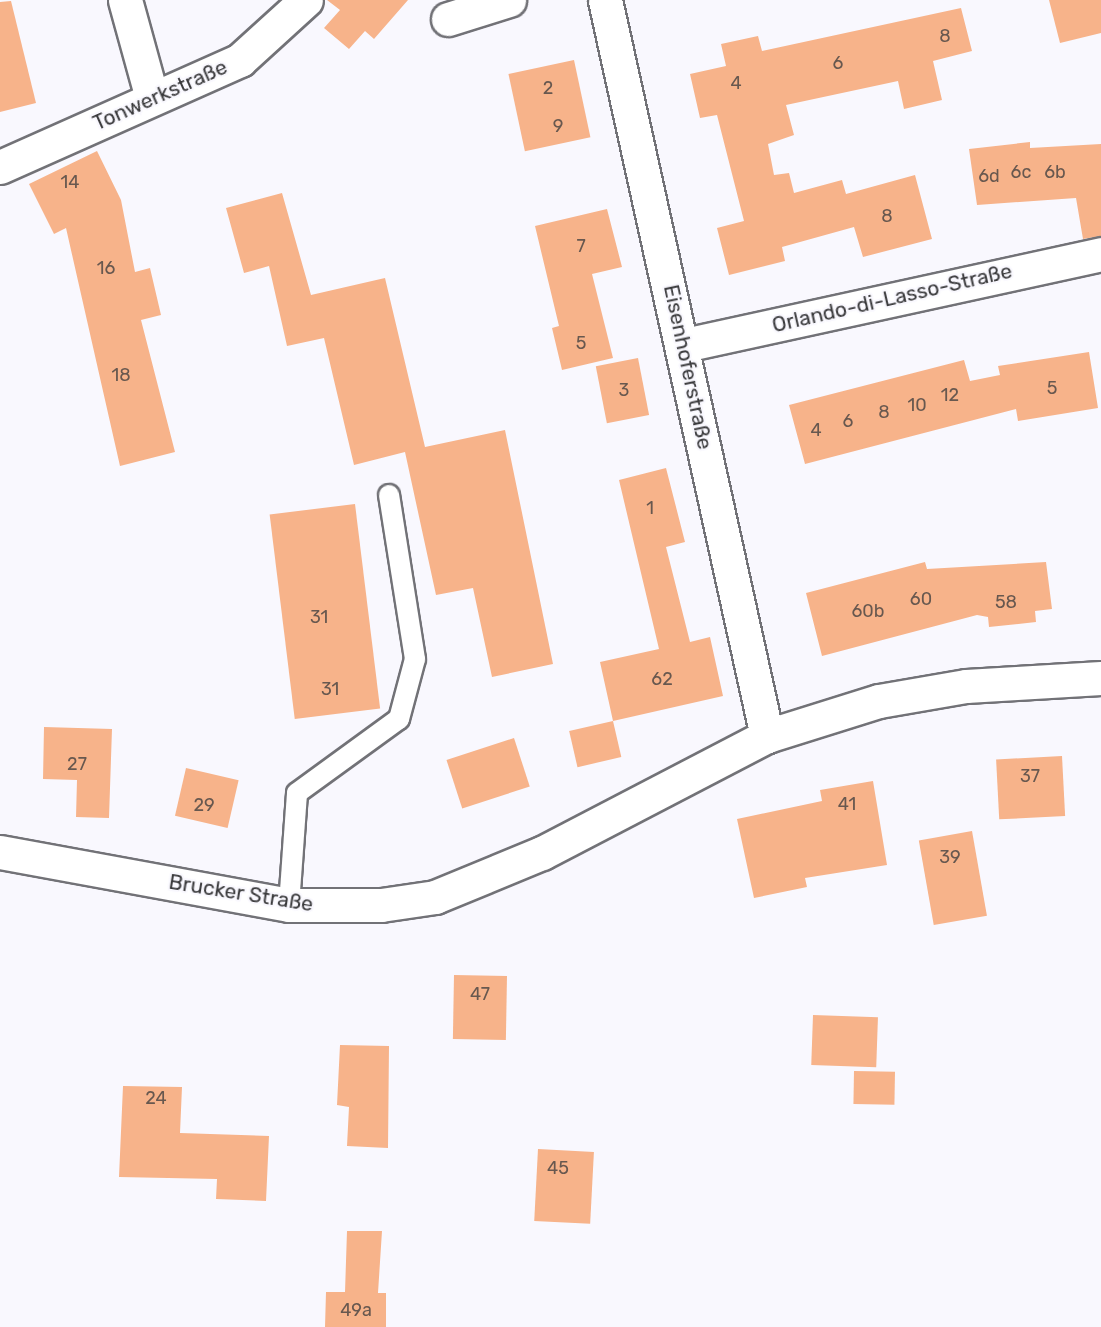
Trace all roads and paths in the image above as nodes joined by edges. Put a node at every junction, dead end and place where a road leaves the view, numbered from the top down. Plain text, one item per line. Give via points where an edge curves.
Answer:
1 (125, 0) edge
2 (306, 0) edge
3 (509, 0) edge
4 (605, 0) edge
5 (448, 19) dead end
6 (152, 98) junction
7 (0, 167) edge
8 (1101, 254) edge
9 (684, 345) junction
10 (389, 495) dead end
11 (1101, 678) edge
12 (767, 736) junction
13 (0, 852) edge
14 (289, 905) junction

1 - 6 street
2 - 6 street, Tonwerkstraße via 240,60
3 - 5 street
4 - 9 street, Eisenhoferstraße
6 - 7 street, Tonwerkstraße
8 - 9 street, Orlando-di-Lasso-Straße
9 - 12 street, Eisenhoferstraße
10 - 14 lane via 415,659 399,719 297,793
11 - 12 street, Brucker Straße via 944,689 879,701
12 - 14 street, Brucker Straße via 542,854 435,897 381,905
13 - 14 street, Brucker Straße

